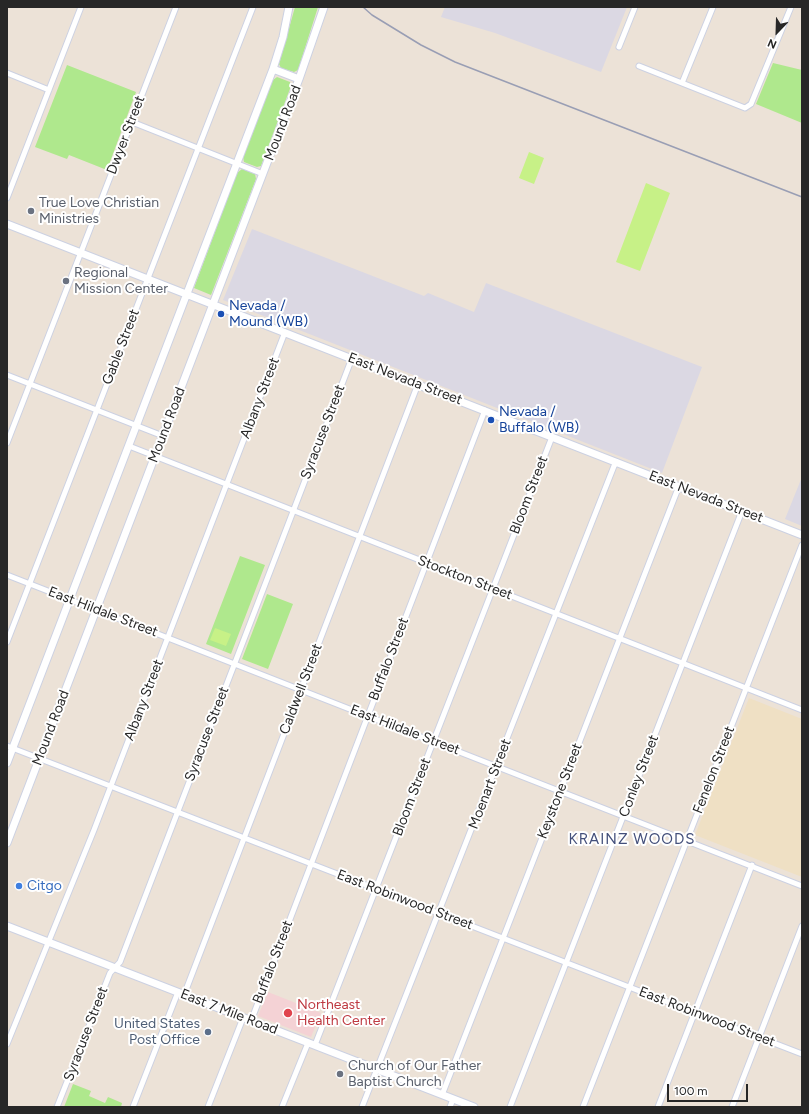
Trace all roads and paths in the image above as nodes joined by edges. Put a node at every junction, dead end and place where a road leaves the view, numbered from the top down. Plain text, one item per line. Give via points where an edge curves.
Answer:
1 (81, 7) edge
2 (176, 7) edge
3 (253, 7) edge
4 (289, 7) edge
5 (324, 7) edge
6 (635, 7) edge
7 (713, 7) edge
8 (791, 7) edge
9 (618, 47) dead end
10 (639, 66) dead end
11 (273, 69) junction
12 (7, 73) edge
13 (299, 79) junction
14 (682, 83) junction
15 (49, 90) junction
16 (132, 122) junction
17 (198, 148) junction
18 (238, 164) junction
19 (264, 174) junction
20 (7, 198) edge
21 (7, 224) edge
22 (81, 253) junction
23 (148, 279) junction
24 (187, 294) junction
25 (214, 304) junction
26 (285, 332) junction
27 (352, 358) junction
28 (7, 375) edge
29 (30, 384) junction
30 (418, 384) junction
31 (97, 410) junction
32 (485, 410) junction
33 (137, 425) junction
34 (163, 436) junction
35 (552, 437) junction
36 (7, 443) edge
37 (129, 446) junction
38 (155, 456) junction
39 (617, 462) junction
40 (226, 484) junction
41 (679, 486) junction
42 (293, 510) junction
43 (742, 511) junction
44 (802, 535) edge
45 (359, 537) junction
46 (802, 545) edge
47 (426, 563) junction
48 (7, 575) edge
49 (30, 584) junction
50 (493, 589) junction
51 (70, 600) junction
52 (96, 610) junction
53 (556, 614) junction
54 (168, 638) junction
55 (620, 638) junction
56 (7, 642) edge
57 (683, 663) junction
58 (234, 664) junction
59 (746, 688) junction
60 (301, 690) junction
61 (802, 710) edge
62 (368, 716) junction
63 (434, 742) junction
64 (10, 747) edge
65 (40, 758) junction
66 (7, 762) edge
67 (497, 766) junction
68 (111, 785) junction
69 (560, 791) junction
70 (178, 812) junction
71 (624, 816) junction
72 (244, 837) junction
73 (687, 840) junction
74 (7, 843) edge
75 (311, 864) junction
76 (752, 866) junction
77 (802, 886) edge
78 (376, 889) junction
79 (439, 914) junction
80 (7, 926) edge
81 (802, 926) edge
82 (503, 938) junction
83 (49, 942) junction
84 (566, 963) junction
85 (114, 968) junction
86 (630, 987) junction
87 (181, 993) junction
88 (695, 1012) junction
89 (243, 1018) junction
90 (251, 1021) junction
91 (760, 1038) junction
92 (308, 1042) junction
93 (7, 1044) edge
94 (315, 1045) junction
95 (802, 1054) edge
96 (377, 1069) junction
97 (442, 1095) junction
98 (453, 1099) junction
99 (57, 1107) edge
100 (133, 1107) edge
101 (208, 1107) edge
102 (282, 1107) edge
103 (362, 1107) edge
104 (450, 1107) edge
105 (474, 1107) edge
106 (510, 1107) edge
107 (583, 1107) edge
108 (658, 1107) edge
109 (732, 1107) edge

1 - 15 street
2 - 16 street, Dwyer Street
3 - 17 street, Gable Street
4 - 11 main road, Mound Road
5 - 13 main road, Mound Road
6 - 9 street
7 - 14 street
8 - 14 street via 751,104 747,107 742,108
10 - 14 street
11 - 13 main road
11 - 18 main road, Mound Road
12 - 15 street
13 - 19 main road, Mound Road
15 - 20 street
16 - 17 street
16 - 22 street, Dwyer Street
17 - 18 street
17 - 23 street, Gable Street
18 - 19 street
18 - 24 main road, Mound Road
19 - 25 main road, Mound Road
21 - 22 main road, East Nevada Street
22 - 23 main road, East Nevada Street
22 - 29 street, Dwyer Street
23 - 24 main road, East Nevada Street
23 - 31 street, Gable Street
24 - 25 main road, East Nevada Street
24 - 33 main road, Mound Road
25 - 26 main road, East Nevada Street
25 - 34 main road, Mound Road
26 - 27 main road, East Nevada Street
26 - 40 street, Albany Street
27 - 30 main road, East Nevada Street
27 - 42 street, Syracuse Street
28 - 29 street
29 - 31 street
29 - 36 street, Dwyer Street
30 - 32 main road, East Nevada Street
30 - 45 street, Caldwell Street
31 - 33 street
31 - 49 street, Gable Street
32 - 35 main road, East Nevada Street
32 - 47 street, Buffalo Street
33 - 34 street
33 - 37 main road, Mound Road
34 - 38 main road, Mound Road
35 - 39 main road, East Nevada Street
35 - 50 street, Bloom Street
37 - 38 street, Stockton Street
37 - 51 main road, Mound Road
38 - 40 street, Stockton Street
38 - 52 main road, Mound Road
39 - 41 main road, East Nevada Street
39 - 53 street, Moenart Street
40 - 42 street, Stockton Street
40 - 54 street, Albany Street
41 - 43 main road, East Nevada Street
41 - 55 street, Keystone Street
42 - 45 street, Stockton Street
42 - 58 street, Syracuse Street
43 - 44 main road, East Nevada Street
43 - 57 street, Conley Street
45 - 47 street, Stockton Street
45 - 60 street, Caldwell Street
46 - 59 street, Fenelon Street
47 - 50 street, Stockton Street
47 - 62 street, Buffalo Street
48 - 49 street, East Hildale Street
49 - 51 street, East Hildale Street
49 - 56 street, Gable Street
50 - 53 street, Stockton Street
50 - 63 street, Bloom Street
51 - 52 street, East Hildale Street
51 - 64 main road, Mound Road
52 - 54 street, East Hildale Street
52 - 65 main road, Mound Road
53 - 55 street, Stockton Street
53 - 67 street, Moenart Street
54 - 58 street, East Hildale Street
54 - 68 street, Albany Street
55 - 57 street, Stockton Street
55 - 69 street, Keystone Street
57 - 59 street, Stockton Street
57 - 71 street, Conley Street
58 - 60 street, East Hildale Street
58 - 70 street, Syracuse Street
59 - 61 street, Stockton Street
59 - 73 street, Fenelon Street
60 - 62 street, East Hildale Street
60 - 72 street, Caldwell Street
62 - 63 street, East Hildale Street
62 - 75 street, Buffalo Street
63 - 67 street, East Hildale Street
63 - 78 street, Bloom Street
64 - 65 street, East Robinwood Street
64 - 66 main road, Mound Road
65 - 68 street, East Robinwood Street
65 - 74 main road, Mound Road
67 - 69 street, East Hildale Street
67 - 79 street, Moenart Street
68 - 70 street, East Robinwood Street
68 - 83 street, Albany Street
69 - 71 street, East Hildale Street
69 - 82 street, Keystone Street
70 - 72 street, East Robinwood Street
70 - 85 street, Syracuse Street via 120,962
71 - 73 street, East Hildale Street
71 - 84 street, Conley Street
72 - 75 street, East Robinwood Street
72 - 87 street, Caldwell Street
73 - 76 street, East Hildale Street
73 - 86 street, Fenelon Street
75 - 78 street, East Robinwood Street
75 - 90 street, Buffalo Street
76 - 77 street, East Hildale Street
76 - 88 street
78 - 79 street, East Robinwood Street
78 - 94 street, Bloom Street
79 - 82 street, East Robinwood Street
79 - 96 street, Moenart Street
80 - 83 main road, East 7 Mile Road
81 - 91 street
82 - 84 street, East Robinwood Street
82 - 97 street, Keystone Street
83 - 85 main road, East 7 Mile Road
83 - 93 street, Albany Street
84 - 86 street, East Robinwood Street
84 - 106 street, Conley Street
85 - 87 main road, East 7 Mile Road
85 - 99 street, Syracuse Street
86 - 88 street, East Robinwood Street
86 - 107 street, Fenelon Street
87 - 89 main road, East 7 Mile Road
87 - 100 street, Caldwell Street
88 - 91 street, East Robinwood Street
88 - 108 street
89 - 90 main road, East 7 Mile Road
89 - 101 street, Buffalo Street
90 - 92 main road, East 7 Mile Road
91 - 95 street, East Robinwood Street
91 - 109 street
92 - 94 main road, East 7 Mile Road
92 - 102 street
94 - 96 main road, East 7 Mile Road
96 - 97 main road, East 7 Mile Road
96 - 103 street, Moenart Street
97 - 98 main road, East 7 Mile Road
98 - 104 street
98 - 105 main road, East 7 Mile Road

